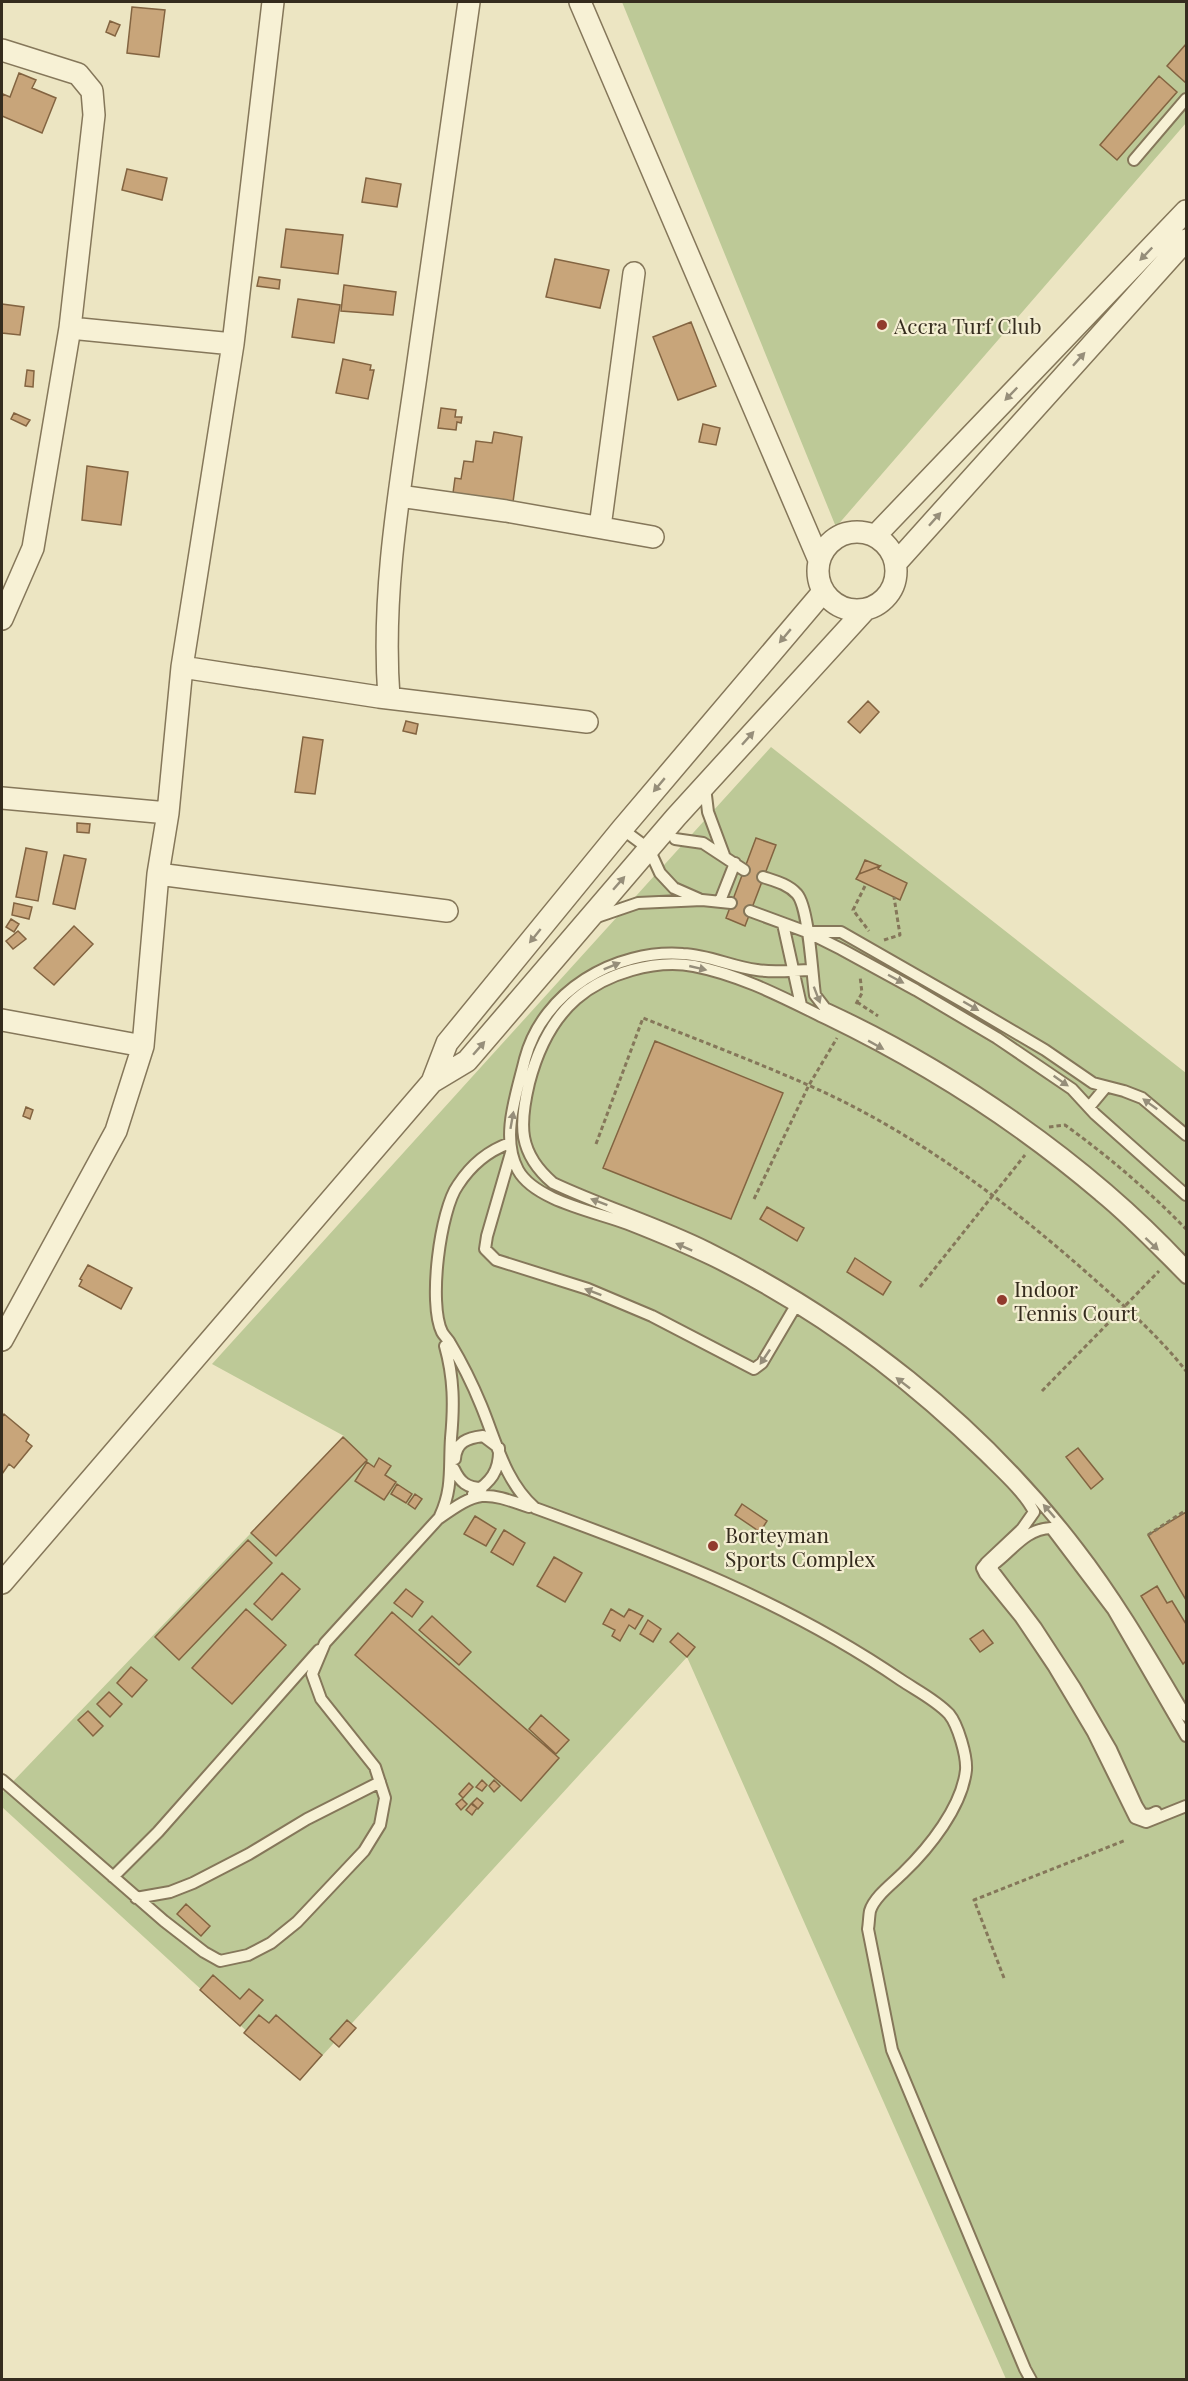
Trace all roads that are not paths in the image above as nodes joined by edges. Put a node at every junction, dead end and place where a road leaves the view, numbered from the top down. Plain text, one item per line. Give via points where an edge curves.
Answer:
1 (273, 2) edge
2 (469, 2) edge
3 (580, 2) edge
4 (2, 50) edge
5 (1186, 99) edge
6 (1134, 160) dead end
7 (1186, 211) edge
8 (1186, 240) edge
9 (634, 273) dead end
10 (70, 328) junction
11 (233, 344) junction
12 (399, 496) junction
13 (600, 527) junction
14 (874, 536) junction
15 (653, 537) dead end
16 (819, 560) junction
17 (896, 563) junction
18 (823, 592) junction
19 (865, 610) junction
20 (2, 619) edge
21 (182, 667) junction
22 (390, 698) junction
23 (588, 722) dead end
24 (705, 785) junction
25 (2, 798) edge
26 (168, 813) junction
27 (622, 829) junction
28 (675, 839) dead end
29 (649, 849) junction
30 (724, 855) junction
31 (735, 863) junction
32 (744, 870) dead end
33 (158, 874) junction
34 (763, 877) dead end
35 (702, 900) junction
36 (447, 911) dead end
37 (750, 911) dead end
38 (586, 921) junction
39 (783, 924) junction
40 (807, 932) junction
41 (793, 970) junction
42 (812, 970) junction
43 (801, 1005) junction
44 (2, 1020) edge
45 (846, 1023) junction
46 (142, 1046) junction
47 (432, 1083) junction
48 (1106, 1088) junction
49 (1090, 1106) junction
50 (1186, 1135) edge
51 (511, 1148) junction
52 (1186, 1195) edge
53 (1186, 1265) edge
54 (1186, 1278) edge
55 (795, 1307) junction
56 (441, 1331) junction
57 (2, 1340) edge
58 (499, 1448) junction
59 (454, 1469) junction
60 (482, 1488) junction
61 (447, 1501) junction
62 (460, 1503) junction
63 (535, 1508) junction
64 (438, 1519) junction
65 (2, 1583) edge
66 (325, 1643) junction
67 (1186, 1716) edge
68 (1186, 1736) edge
69 (2, 1780) edge
70 (380, 1782) junction
71 (1182, 1804) edge
72 (113, 1877) junction
73 (136, 1898) junction
74 (1031, 2379) edge

1 - 11 street
2 - 12 street
3 - 16 street
4 - 10 street via 78,74 92,91 94,115
5 - 6 lane
7 -> 14 street
17 -> 8 street
9 - 13 street
10 - 11 street
10 - 20 street via 33,548
11 - 21 street
12 - 13 street
12 - 22 street via 389,592
13 - 15 street
14 - 16 street via 852,532 841,535 831,541
14 - 17 street via 890,550
16 - 18 street
17 - 19 street via 893,587 886,598
18 - 19 street via 841,608
18 -> 27 street
24 -> 19 street
21 - 22 street
21 - 26 street
22 - 23 street
24 - 29 street
24 - 30 lane via 708,812
25 - 26 street
26 - 33 street
27 - 29 lane
27 -> 47 street via 447,1042
28 - 30 lane via 703,843
29 - 35 lane via 660,873 674,888
38 -> 29 street
30 - 31 lane
31 - 32 lane
31 - 35 lane via 725,902
33 - 36 street
33 - 46 street
34 - 40 lane via 791,888 799,896
35 - 38 lane via 638,903
37 - 39 lane
47 -> 38 street via 467,1061
39 - 40 lane
39 - 41 lane
40 - 42 lane
40 -> 48 lane via 841,932 875,946
40 -> 49 lane via 925,994 989,1033 1072,1089
41 - 42 lane
41 - 43 lane
51 -> 41 lane via 509,1136 517,1094 532,1038 556,1003 577,983 628,959 659,954 706,957 760,971
42 -> 45 lane via 819,1003
43 - 45 lane
67 -> 43 lane via 1128,1620 1055,1518 1000,1458 919,1383 819,1311 755,1273 680,1234 553,1183 528,1154 522,1132 523,1113 536,1057 555,1023 576,999 609,978 655,966 694,966 731,976
44 - 46 street
45 - 53 lane via 932,1064 1012,1116 1120,1202
45 -> 54 lane via 1034,1144 1100,1195
46 - 57 street via 116,1131
47 - 65 street
48 - 49 lane
50 -> 48 lane via 1142,1098
49 - 52 lane
55 -> 51 lane via 712,1260 536,1188 519,1172
55 -> 51 lane via 762,1364 754,1369 615,1300 496,1260 485,1249
51 - 56 lane via 493,1149 473,1165 456,1187 447,1209 435,1291
71 -> 55 lane via 1146,1822 1135,1818 1093,1733 1048,1658 985,1574 982,1568 1029,1521 1033,1508 985,1456 923,1400 857,1348
56 - 58 lane via 465,1369
56 - 61 lane via 454,1390 452,1478
58 - 59 lane via 483,1436 462,1441 455,1451
58 - 60 lane via 495,1476
58 - 63 lane via 507,1472 523,1498
59 - 60 lane via 464,1483
59 - 61 lane
60 - 62 lane
61 - 64 lane
62 - 63 lane via 481,1494
62 - 64 lane
63 - 74 lane via 666,1556 782,1608 875,1662 949,1714 961,1739 966,1769 957,1797 946,1822 926,1850 870,1909 868,1929 892,2050
64 - 66 lane
66 - 70 lane via 312,1674 321,1699 375,1767
66 - 72 lane via 158,1832
68 - 71 lane via 1113,1610 1050,1528 1038,1528 1025,1535 994,1564 992,1569 1030,1618 1112,1749 1142,1814
69 - 72 lane
70 - 73 lane via 200,1879 170,1892
70 - 73 lane via 385,1798 380,1825 364,1851 297,1922 248,1955 220,1961
72 - 73 lane

